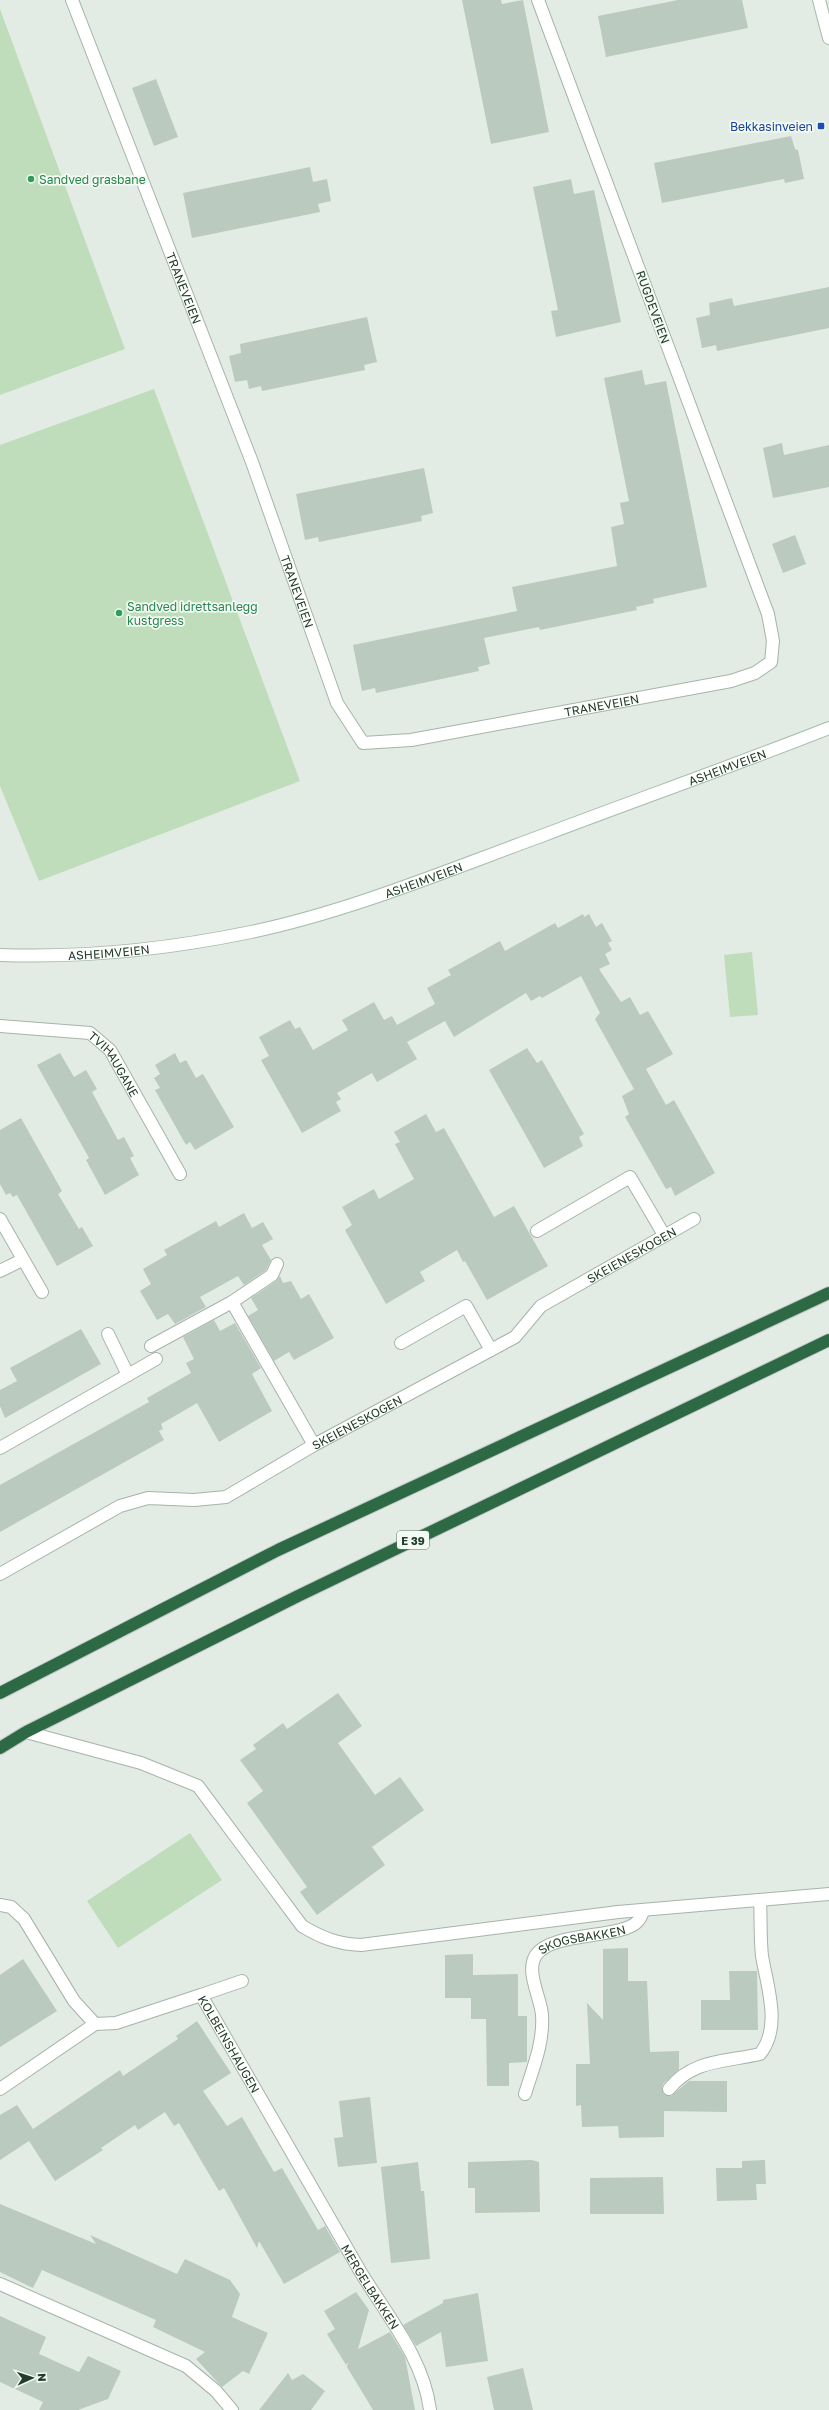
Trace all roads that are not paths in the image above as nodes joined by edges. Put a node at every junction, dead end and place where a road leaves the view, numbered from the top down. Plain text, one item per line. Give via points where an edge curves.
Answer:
1 (72, 0) edge
2 (538, 0) edge
3 (819, 0) edge
4 (829, 38) edge
5 (768, 614) joint
6 (829, 728) edge
7 (0, 955) edge
8 (0, 1026) edge
9 (180, 1174) dead end
10 (694, 1219) dead end
11 (0, 1220) edge
12 (537, 1231) dead end
13 (664, 1235) junction
14 (22, 1260) junction
15 (277, 1264) dead end
16 (0, 1271) edge
17 (42, 1292) dead end
18 (829, 1293) edge
19 (232, 1302) junction
20 (108, 1334) dead end
21 (829, 1340) edge
22 (401, 1343) dead end
23 (151, 1346) dead end
24 (491, 1350) junction
25 (156, 1359) dead end
26 (128, 1374) junction
27 (314, 1446) junction
28 (0, 1448) edge
29 (0, 1574) edge
30 (0, 1694) edge
31 (26, 1732) junction
32 (0, 1748) edge
33 (829, 1894) edge
34 (760, 1900) junction
35 (0, 1905) edge
36 (644, 1910) junction
37 (242, 1981) dead end
38 (201, 1996) junction
39 (95, 2024) junction
40 (0, 2089) edge
41 (669, 2089) dead end
42 (525, 2094) dead end
43 (302, 2167) joint
44 (0, 2284) edge
45 (232, 2410) edge
46 (430, 2410) edge

1 - 5 street, TRANEVEIEN via 252,462 337,703 363,743 411,740 737,679 755,673 771,662 773,641
2 - 5 street, RUGDEVEIEN
3 - 4 street
6 - 7 street, ASHEIMVEIEN via 417,881 305,918 252,932 148,948 80,955
8 - 9 street, TVIHAUGANE via 90,1034 110,1050
10 - 13 street, SKEIENESKOGEN
11 - 14 street
12 - 13 street via 630,1177
13 - 24 street, SKEIENESKOGEN via 541,1306 515,1337
14 - 16 street
14 - 17 street
15 - 19 street via 272,1275
18 - 30 highway via 278,1550
19 - 23 street
19 - 27 street
20 - 26 street
21 - 31 highway, E 39 via 298,1596
22 - 24 street via 466,1306
24 - 27 street, SKEIENESKOGEN
25 - 26 street
26 - 28 street
27 - 29 street, SKEIENESKOGEN via 226,1497 194,1500 148,1498 120,1506
31 - 32 highway, E 39
31 - 36 street, SKOGSBAKKEN via 141,1763 198,1786 302,1926 321,1938 342,1944 361,1945
33 - 34 street, SKOGSBAKKEN
34 - 36 street, SKOGSBAKKEN
34 - 41 street via 762,1957 771,2004 767,2045 760,2054 697,2067 680,2076
35 - 39 street via 11,1907 24,1919 74,2001
36 - 42 street, SKOGSBAKKEN via 638,1921 627,1928 570,1939 548,1947 536,1955 533,1961 534,1979 542,2012 543,2030
37 - 38 street
38 - 39 street, KOLBEINSHAUGEN via 116,2023
38 - 43 street, KOLBEINSHAUGEN
39 - 40 street
43 - 46 street, MERGELBAKKEN via 414,2359 429,2395
44 - 45 street via 186,2366

